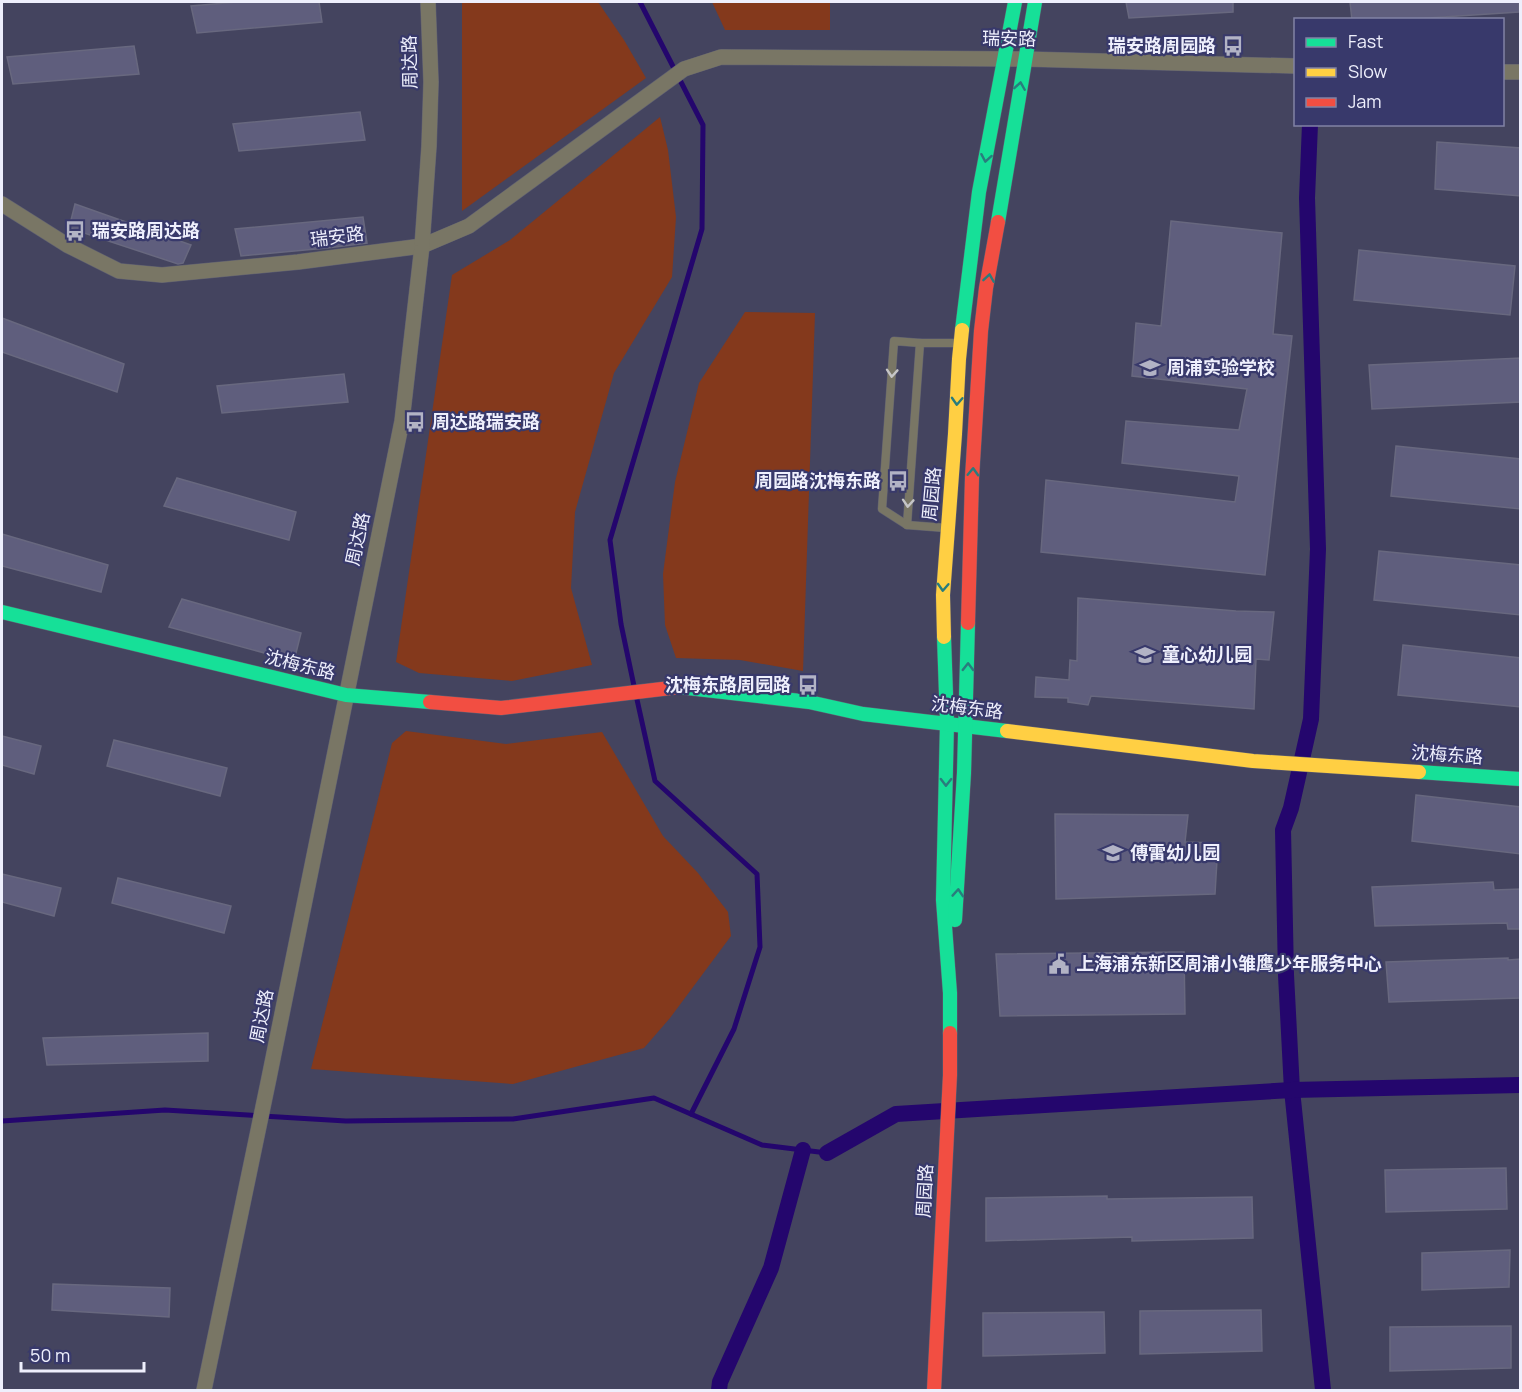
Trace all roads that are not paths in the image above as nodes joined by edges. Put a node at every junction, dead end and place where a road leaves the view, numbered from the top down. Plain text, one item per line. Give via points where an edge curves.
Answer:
1 (428, 2) edge
2 (1015, 2) edge
3 (1035, 2) edge
4 (1004, 59) junction
5 (1024, 59) junction
6 (1294, 66) edge
7 (1504, 72) edge
8 (1521, 72) edge
9 (2, 204) edge
10 (422, 246) junction
11 (920, 343) junction
12 (961, 343) junction
13 (907, 525) junction
14 (947, 528) junction
15 (2, 612) edge
16 (346, 695) junction
17 (947, 723) junction
18 (967, 726) junction
19 (1521, 779) edge
20 (950, 993) junction
21 (204, 1390) edge
22 (934, 1390) edge

1 - 10 street, 周达路 via 429,146
2 - 4 street, 周园路
3 - 5 street, 周园路
4 - 5 street, 瑞安路
4 - 10 street, 瑞安路 via 722,57 684,69 470,225
4 -> 12 street, 周园路 via 979,192
5 - 6 street, 瑞安路
18 -> 5 street, 周园路 via 972,504 982,328
7 - 8 street
9 - 10 street, 瑞安路 via 67,245 119,271 162,275
10 - 16 street, 周达路 via 402,421
11 - 12 lane
11 -> 13 lane
11 -> 13 lane via 894,341 882,509
12 -> 14 street, 周园路
13 - 14 lane
14 -> 17 street, 周园路 via 943,595
15 - 16 street, 沈梅东路
16 - 17 street, 沈梅东路 via 501,708 677,687
16 - 21 street, 周达路
17 - 18 street, 沈梅东路
17 -> 20 street, 周园路 via 943,900
18 - 19 street, 沈梅东路 via 1253,761
20 -> 18 street, 周园路
20 - 22 street, 周园路 via 950,1075

